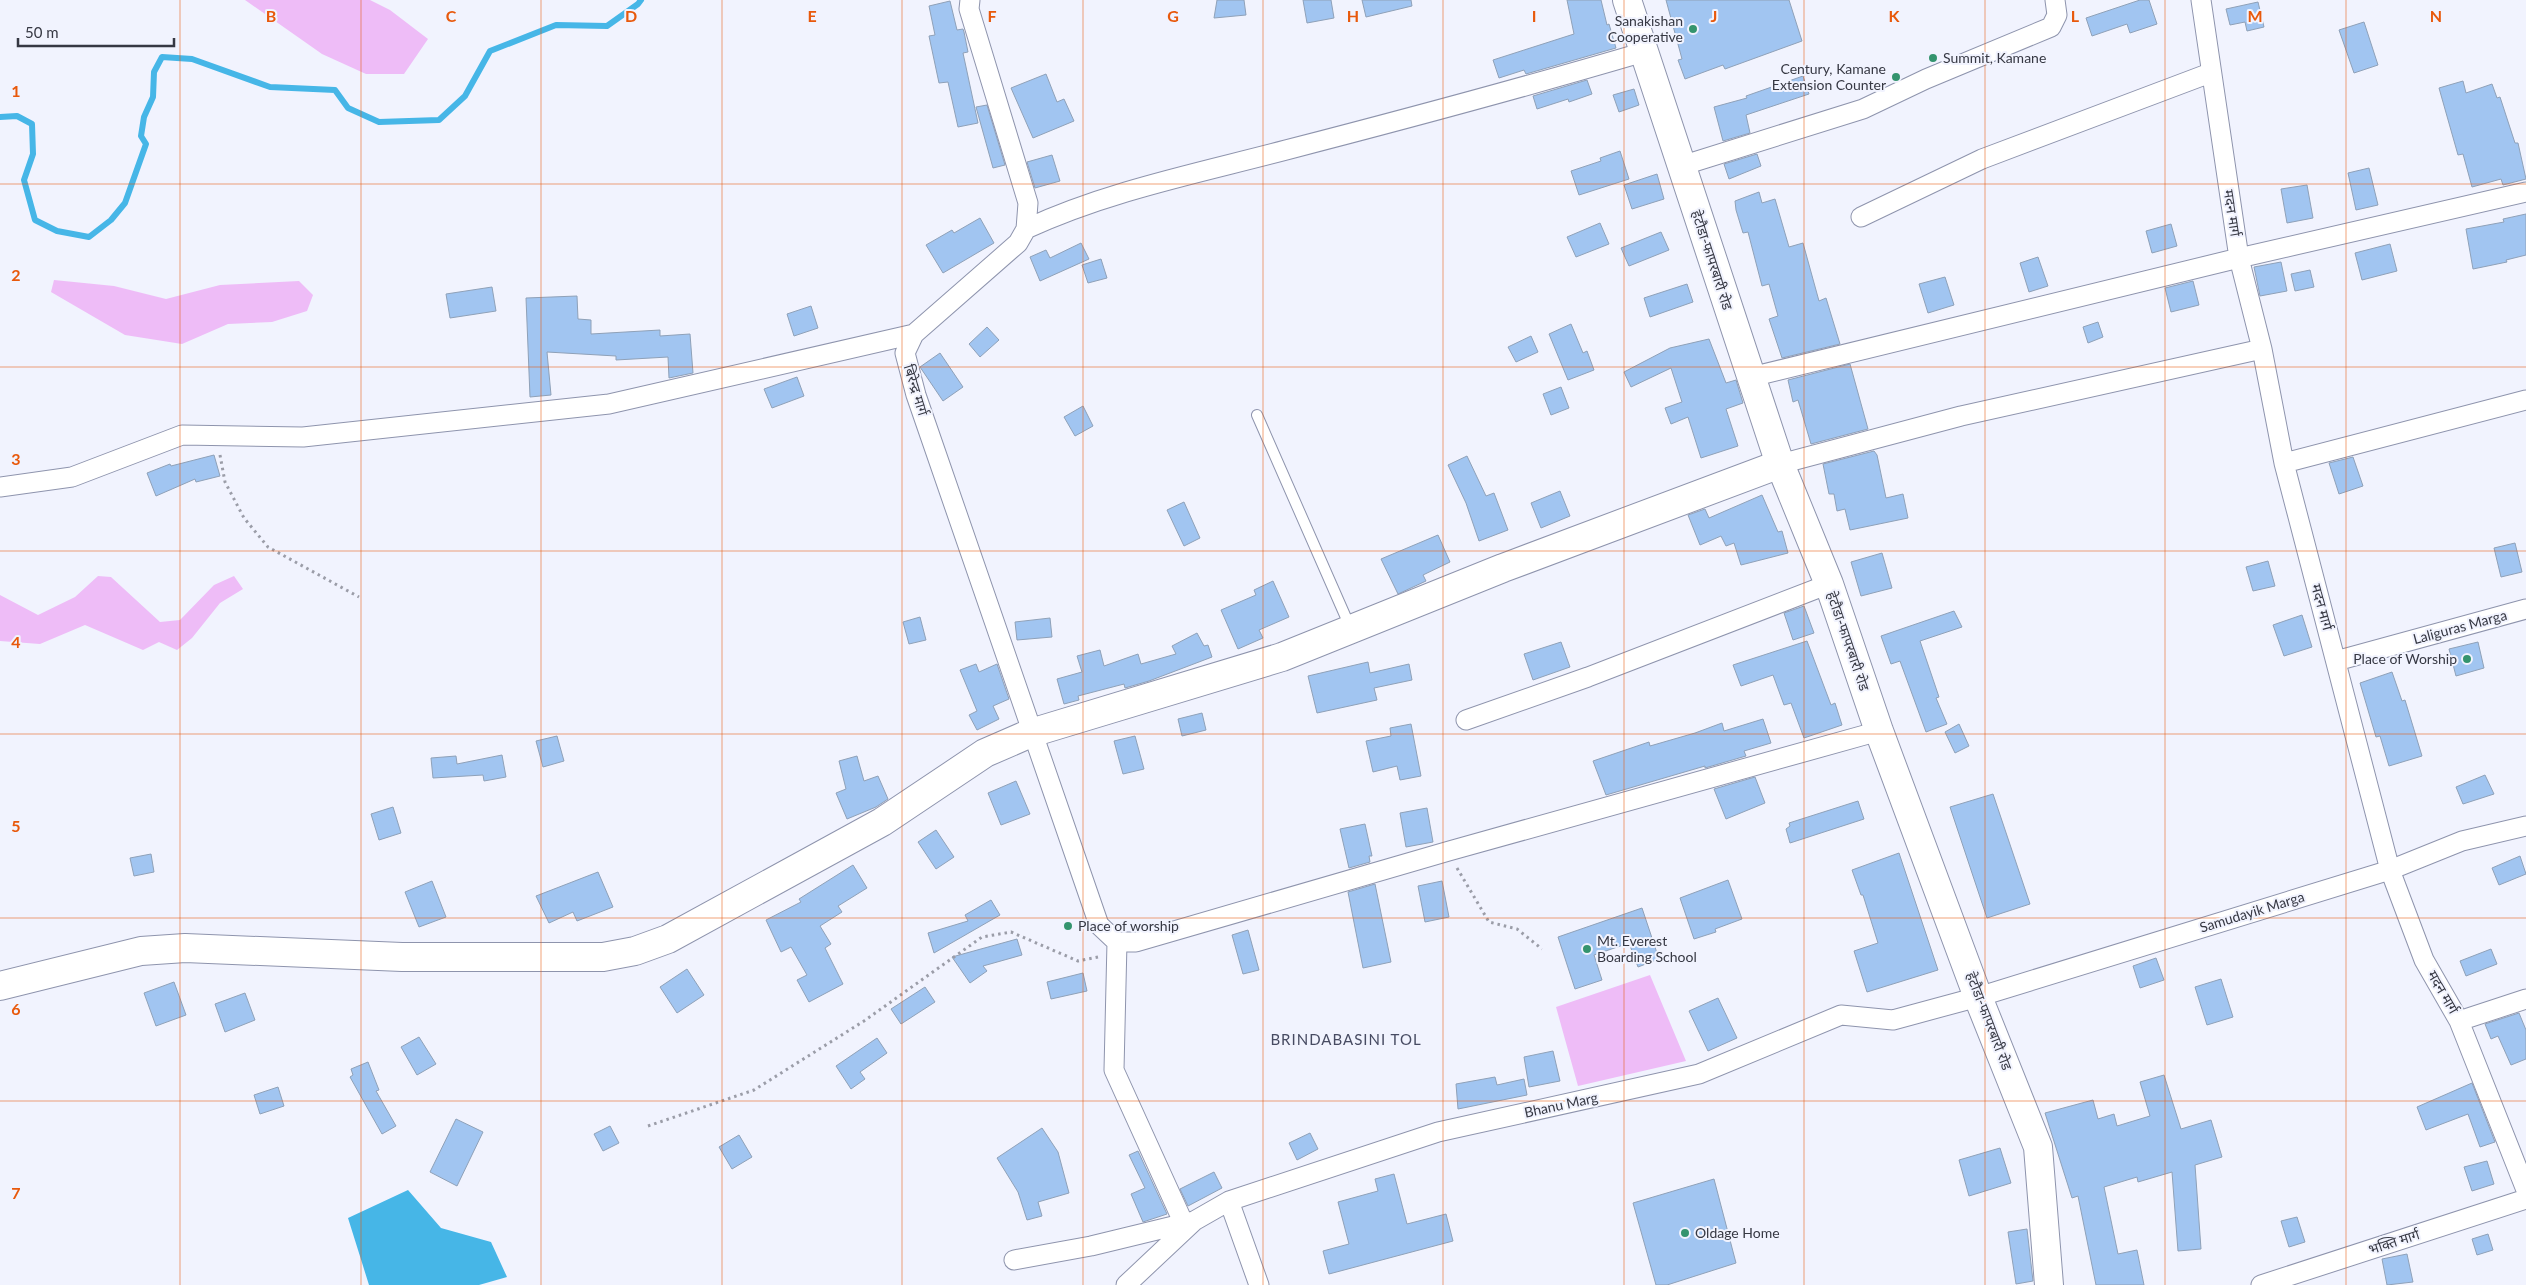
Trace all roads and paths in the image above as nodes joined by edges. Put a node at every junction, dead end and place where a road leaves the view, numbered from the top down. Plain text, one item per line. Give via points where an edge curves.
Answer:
1 (970, 0) edge
2 (1627, 0) edge
3 (2055, 0) edge
4 (2201, 0) edge
5 (1644, 52) junction
6 (2210, 73) junction
7 (1681, 166) junction
8 (2526, 192) edge
9 (1861, 217) dead end
10 (1026, 229) junction
11 (2239, 258) junction
12 (914, 334) junction
13 (2262, 349) junction
14 (1751, 377) junction
15 (2526, 400) edge
16 (1257, 415) dead end
17 (216, 435) junction
18 (2284, 463) junction
19 (1780, 464) junction
20 (0, 487) edge
21 (1829, 584) junction
22 (359, 597) dead end
23 (2526, 609) edge
24 (1351, 629) junction
25 (2336, 661) junction
26 (1466, 720) dead end
27 (1879, 730) junction
28 (1031, 733) junction
29 (2526, 826) edge
30 (1449, 851) junction
31 (2390, 870) junction
32 (1117, 942) junction
33 (1542, 950) dead end
34 (0, 986) edge
35 (1978, 997) junction
36 (2526, 999) edge
37 (2459, 1021) junction
38 (648, 1126) dead end
39 (2526, 1190) edge
40 (2526, 1199) edge
41 (1229, 1201) junction
42 (1189, 1222) junction
43 (1014, 1260) dead end
44 (1126, 1285) edge
45 (1259, 1285) edge
46 (2049, 1285) edge
47 (2262, 1285) edge

1 - 10 street via 969,9 1028,203
2 - 5 main road, हेटौडा-फापरबारी रोड
3 - 7 street via 2057,15 2051,26 1862,109
4 - 6 street, मदन मार्ग
5 - 7 main road, हेटौडा-फापरबारी रोड
5 - 10 street via 1498,95 1141,188 1062,212
6 - 9 street via 1982,159
6 - 11 street, मदन मार्ग
7 - 14 main road, हेटौडा-फापरबारी रोड
8 - 11 street
10 - 12 street, बिरेन्द्र मार्ग via 1018,243
11 - 13 street, मदन मार्ग
11 - 14 street
12 - 17 street via 609,404 303,437
12 - 28 street, बिरेन्द्र मार्ग via 905,353 916,395
13 - 18 street, मदन मार्ग
13 - 19 street via 1961,416
14 - 19 main road, हेटौडा-फापरबारी रोड
15 - 18 street
16 - 24 lane
17 - 20 street via 182,435 72,478
17 - 22 path via 225,482 244,518 268,547
18 - 25 street, मदन मार्ग
19 - 21 main road, हेटौडा-फापरबारी रोड
19 - 24 main road
21 - 26 street via 1588,677
21 - 27 main road, हेटौडा-फापरबारी रोड
23 - 25 street, Laliguras Marga
24 - 28 main road via 1282,658
25 - 31 street, मदन मार्ग
27 - 30 street
27 - 35 main road, हेटौडा-फापरबारी रोड
28 - 32 street, बिरेन्द्र मार्ग via 1099,925
28 - 34 main road via 985,753 882,822 668,939 635,951 603,957 402,957 185,948 141,951
29 - 31 street, Samudayik Marga via 2462,841
30 - 32 street via 1136,942
30 - 33 path via 1489,922 1517,929
31 - 35 street, Samudayik Marga
31 - 37 street, मदन मार्ग via 2424,960
32 - 38 path via 1096,958 1078,961 1011,932 982,936 864,1021 754,1090
32 - 42 street via 1114,1070
35 - 41 street, Bhanu Marg via 1893,1020 1841,1015 1699,1074 1438,1132
35 - 46 main road, हेटौडा-फापरबारी रोड via 2038,1147
36 - 37 street
37 - 39 street, मदन मार्ग
40 - 47 street, भक्ति मार्ग
41 - 42 street, Bhanu Marg
41 - 45 street
42 - 43 street via 1091,1246
42 - 44 street

